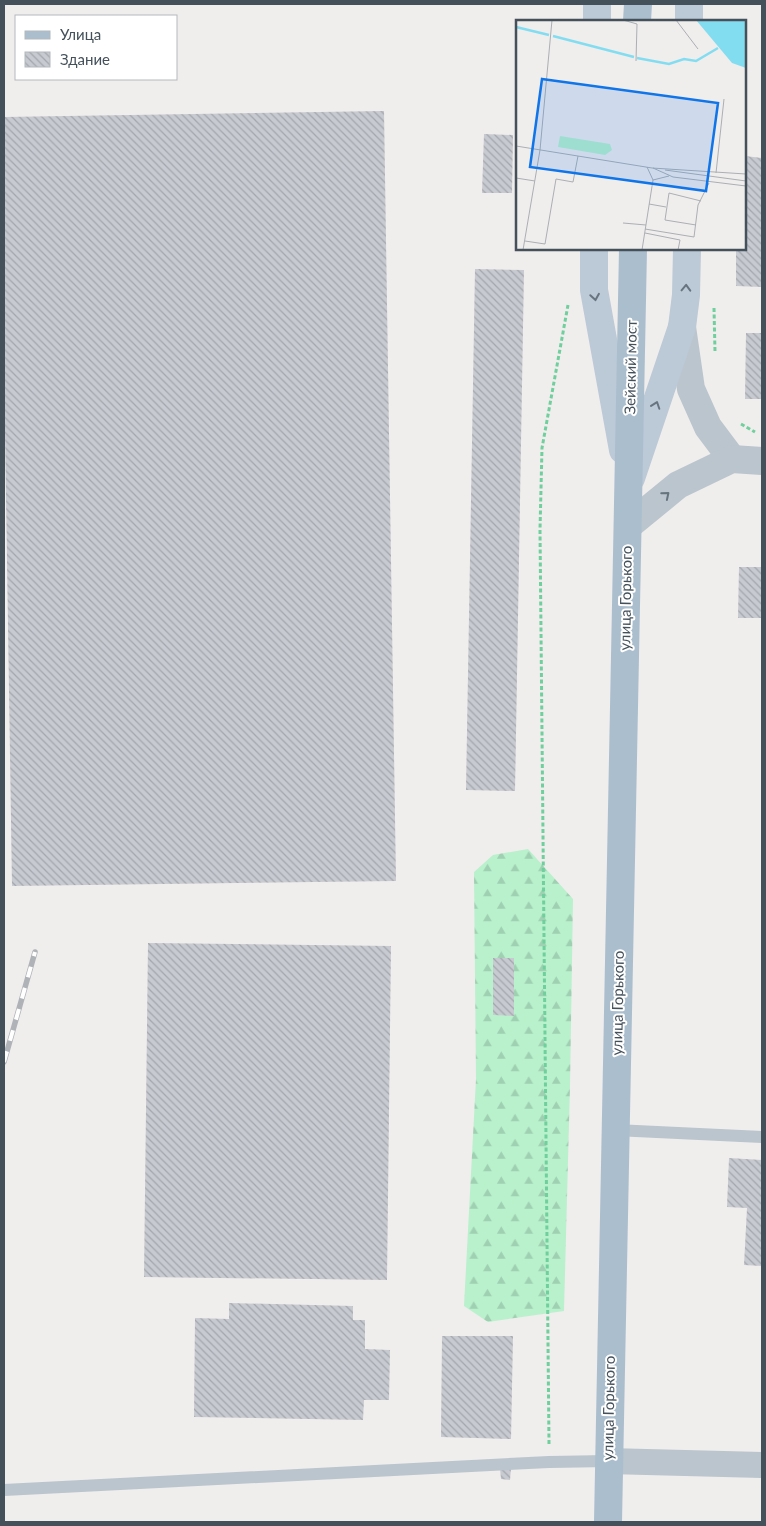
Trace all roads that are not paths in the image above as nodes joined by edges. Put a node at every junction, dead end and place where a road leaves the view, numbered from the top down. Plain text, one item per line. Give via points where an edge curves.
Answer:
1 (597, 4) edge
2 (638, 4) edge
3 (690, 4) edge
4 (596, 20) edge
5 (637, 20) edge
6 (689, 20) edge
7 (594, 250) edge
8 (633, 250) edge
9 (687, 250) edge
10 (682, 327) junction
11 (732, 459) junction
12 (762, 461) edge
13 (629, 484) junction
14 (628, 526) junction
15 (615, 1130) junction
16 (762, 1137) edge
17 (608, 1461) junction
18 (762, 1464) edge
19 (4, 1490) edge
20 (608, 1522) edge

1 - 4 main road
2 - 5 main road
3 - 6 main road
7 -> 13 main road, улица Горького via 594,290
8 - 13 main road, Зейский мост
10 -> 9 main road, улица Горького
10 - 11 street via 691,389 708,427
13 -> 10 main road, улица Горького
11 - 12 street
14 -> 11 street via 678,485
13 - 14 main road, улица Горького
14 - 15 main road, улица Горького
15 - 16 lane
15 - 17 main road, улица Горького
17 - 18 street
17 - 19 lane
17 - 20 main road, улица Горького

